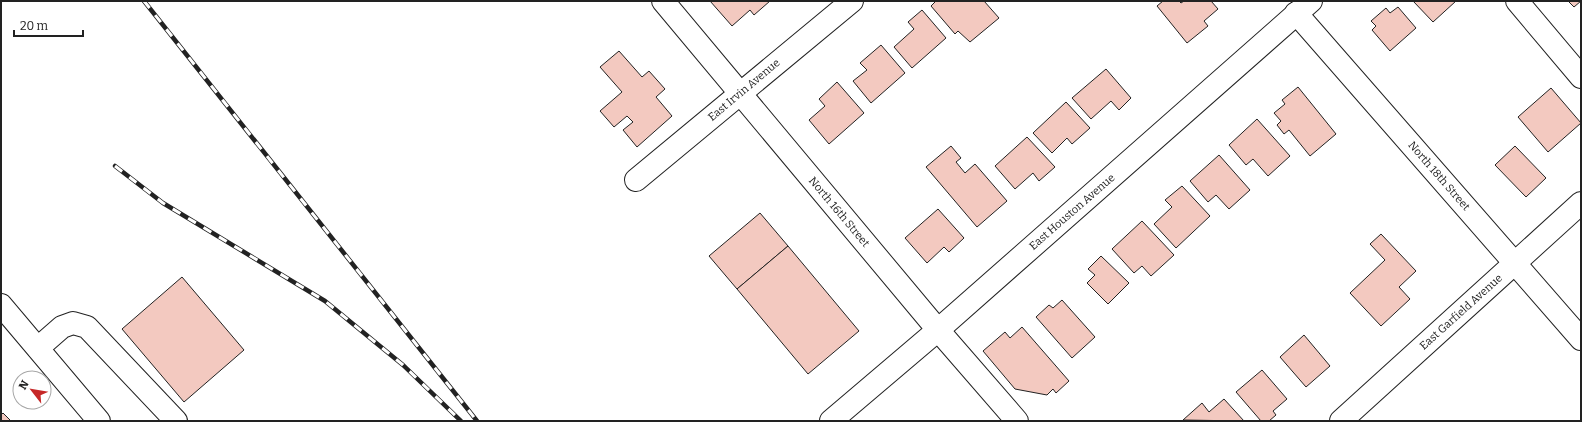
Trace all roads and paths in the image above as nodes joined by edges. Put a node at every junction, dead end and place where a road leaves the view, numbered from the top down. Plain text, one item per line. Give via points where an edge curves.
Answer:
1 (663, 1) edge
2 (852, 1) edge
3 (1517, 1) edge
4 (1304, 7) edge
5 (1581, 78) edge
6 (740, 94) junction
7 (636, 180) dead end
8 (1581, 203) edge
9 (1514, 263) junction
10 (1, 305) edge
11 (938, 330) junction
12 (1581, 339) edge
13 (38, 348) junction
14 (99, 421) edge
15 (176, 421) edge
16 (831, 421) edge
17 (1017, 421) edge
18 (1341, 421) edge

1 - 6 street, North 16th Street
2 - 6 street, East Irvin Avenue
3 - 5 street
4 - 9 street, North 18th Street
4 - 11 street, East Houston Avenue
6 - 7 street, East Irvin Avenue
6 - 11 street, North 16th Street
8 - 9 street, East Garfield Avenue
9 - 12 street, North 18th Street
9 - 18 street, East Garfield Avenue
10 - 13 street
11 - 16 street, East Houston Avenue
11 - 17 street, North 16th Street
13 - 14 street
13 - 15 street via 62,327 73,323 87,327

